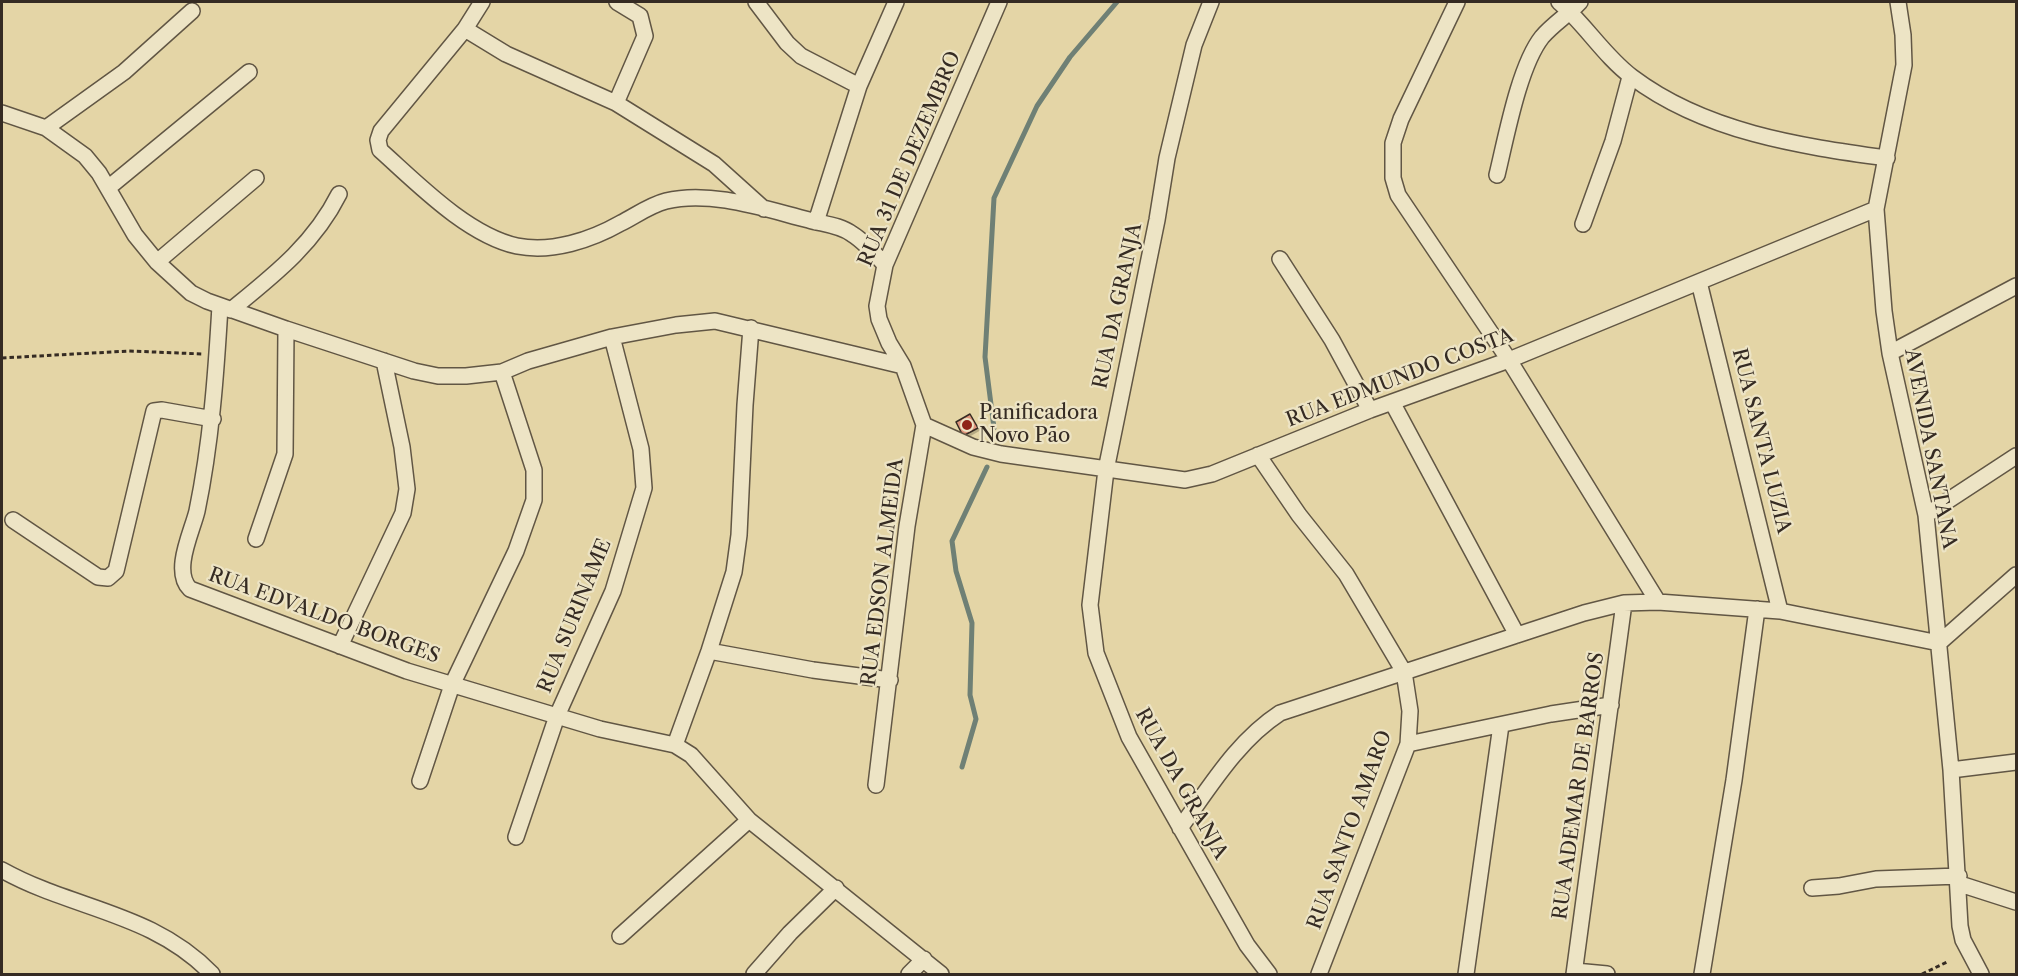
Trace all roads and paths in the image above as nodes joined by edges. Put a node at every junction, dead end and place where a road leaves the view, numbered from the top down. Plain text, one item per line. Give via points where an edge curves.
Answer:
1 (482, 2) edge
2 (617, 2) edge
3 (758, 2) edge
4 (896, 2) edge
5 (999, 2) edge
6 (1211, 2) edge
7 (1457, 2) edge
8 (1559, 2) edge
9 (1898, 2) edge
10 (1575, 7) edge
11 (192, 11) dead end
12 (465, 29) junction
13 (249, 72) dead end
14 (1630, 76) junction
15 (859, 86) junction
16 (616, 104) junction
17 (2, 113) edge
18 (46, 129) junction
19 (1887, 158) junction
20 (1497, 175) dead end
21 (256, 177) dead end
22 (108, 188) junction
23 (339, 194) dead end
24 (764, 209) junction
25 (1876, 209) junction
26 (816, 222) junction
27 (1583, 224) dead end
28 (1280, 259) dead end
29 (157, 262) junction
30 (885, 265) junction
31 (1699, 282) junction
32 (2016, 286) edge
33 (226, 308) junction
34 (751, 328) junction
35 (286, 329) junction
36 (612, 337) junction
37 (1890, 353) junction
38 (218, 356) junction
39 (2, 358) edge
40 (1509, 360) junction
41 (384, 361) junction
42 (903, 366) junction
43 (502, 372) junction
44 (1392, 402) junction
45 (1370, 410) junction
46 (213, 419) junction
47 (924, 425) junction
48 (1258, 455) junction
49 (2016, 456) edge
50 (1106, 470) junction
51 (1926, 515) junction
52 (14, 520) dead end
53 (256, 539) dead end
54 (2016, 575) edge
55 (1658, 602) junction
56 (1624, 603) junction
57 (1757, 609) junction
58 (1780, 611) junction
59 (1517, 635) junction
60 (1940, 643) junction
61 (340, 646) junction
62 (709, 651) junction
63 (1404, 672) junction
64 (890, 680) junction
65 (453, 685) junction
66 (1611, 705) junction
67 (556, 716) junction
68 (1500, 725) junction
69 (1408, 744) junction
70 (675, 745) junction
71 (2016, 762) edge
72 (1951, 770) junction
73 (420, 781) dead end
74 (876, 785) dead end
75 (749, 820) junction
76 (1180, 828) junction
77 (516, 837) dead end
78 (2, 870) edge
79 (1959, 880) junction
80 (836, 888) junction
81 (1812, 888) dead end
82 (2016, 902) edge
83 (620, 936) dead end
84 (924, 959) junction
85 (1947, 962) dead end
86 (1575, 973) edge
87 (212, 975) edge
88 (754, 975) edge
89 (909, 975) edge
90 (941, 975) edge
91 (1269, 975) edge
92 (1319, 975) edge
93 (1466, 975) edge
94 (1607, 975) edge
95 (1702, 975) edge
96 (1922, 975) edge
97 (1981, 975) edge

1 - 12 street
2 - 16 street via 640,16 645,36
3 - 15 street via 801,56
4 - 15 street
5 - 30 street, RUA 31 DE DEZEMBRO
6 - 50 street, RUA DA GRANJA via 1194,45 1167,158
7 - 40 street via 1401,119 1393,143 1393,178 1398,195
8 - 10 street
9 - 19 street, AVENIDA SANTANA via 1904,65
10 - 14 street
10 - 20 street via 1541,39 1533,53 1515,102
11 - 18 street via 124,72
12 - 16 street via 506,54
12 - 24 street via 381,131 378,140 380,150 439,202 479,229 518,246 561,245 597,236 665,201 706,199
13 - 22 street
14 - 19 street via 1688,110 1770,140
14 - 27 street via 1613,141
15 - 26 street
16 - 24 street via 705,158 734,179
17 - 18 street
18 - 22 street via 85,156
19 - 25 street, AVENIDA SANTANA
21 - 29 street
22 - 29 street via 135,235
23 - 33 street via 304,247
24 - 26 street
25 - 31 street, RUA EDMUNDO COSTA
25 - 37 street, AVENIDA SANTANA
26 - 30 street via 851,232
28 - 45 street via 1332,340
29 - 33 street via 191,292
30 - 42 street, RUA 31 DE DEZEMBRO via 877,306 882,329
31 - 40 street, RUA EDMUNDO COSTA
31 - 58 street, RUA SANTA LUZIA
32 - 37 street
33 - 35 street
33 - 38 street, RUA EDVALDO BORGES
34 - 36 street via 700,322
34 - 42 street
34 - 62 street via 740,535 734,572
35 - 41 street
35 - 53 street via 285,454
36 - 43 street
36 - 67 street, RUA SURINAME via 641,449 644,488 613,591
37 - 51 street, AVENIDA SANTANA
38 - 39 path via 129,351
38 - 46 street, RUA EDVALDO BORGES
40 - 44 street, RUA EDMUNDO COSTA
40 - 55 street
41 - 43 street via 438,376
41 - 61 street via 407,489 403,513
42 - 47 street, RUA EDSON ALMEIDA
43 - 65 street via 534,470 534,500 516,551
44 - 45 street, RUA EDMUNDO COSTA
44 - 59 street
45 - 48 street, RUA EDMUNDO COSTA
46 - 52 street via 154,411 116,571 108,578 98,577
46 - 61 street, RUA EDVALDO BORGES via 183,561 185,585
47 - 50 street, RUA EDMUNDO COSTA via 986,451
47 - 64 street, RUA EDSON ALMEIDA via 907,526
48 - 50 street, RUA EDMUNDO COSTA via 1231,468 1185,480
48 - 63 street, RUA SANTO AMARO via 1299,516 1346,574
49 - 51 street
50 - 76 street, RUA DA GRANJA via 1090,605 1096,653 1129,737
51 - 60 street, AVENIDA SANTANA
54 - 60 street
55 - 56 street
55 - 57 street
56 - 59 street
56 - 66 street, RUA ADEMAR DE BARROS
57 - 58 street
57 - 95 street
58 - 60 street
59 - 63 street
60 - 72 street, AVENIDA SANTANA
61 - 65 street, RUA EDVALDO BORGES
62 - 64 street
62 - 70 street
63 - 69 street, RUA SANTO AMARO via 1410,711
63 - 76 street via 1302,704 1261,726 1240,747
64 - 74 street, RUA EDSON ALMEIDA
65 - 67 street, RUA EDVALDO BORGES
65 - 73 street
66 - 68 street
66 - 86 street, RUA ADEMAR DE BARROS
67 - 70 street, RUA EDVALDO BORGES
67 - 77 street, RUA SURINAME
68 - 69 street
68 - 93 street
69 - 92 street, RUA SANTO AMARO
70 - 75 street via 691,755
71 - 72 street
72 - 79 street, AVENIDA SANTANA
75 - 80 street
75 - 83 street
76 - 91 street, RUA DA GRANJA via 1246,945
78 - 87 street via 49,892 151,928 189,951
79 - 81 street via 1883,879
79 - 82 street
79 - 97 street, AVENIDA SANTANA via 1963,940
80 - 84 street
80 - 88 street
84 - 89 street
84 - 90 street
85 - 96 path
86 - 94 street

